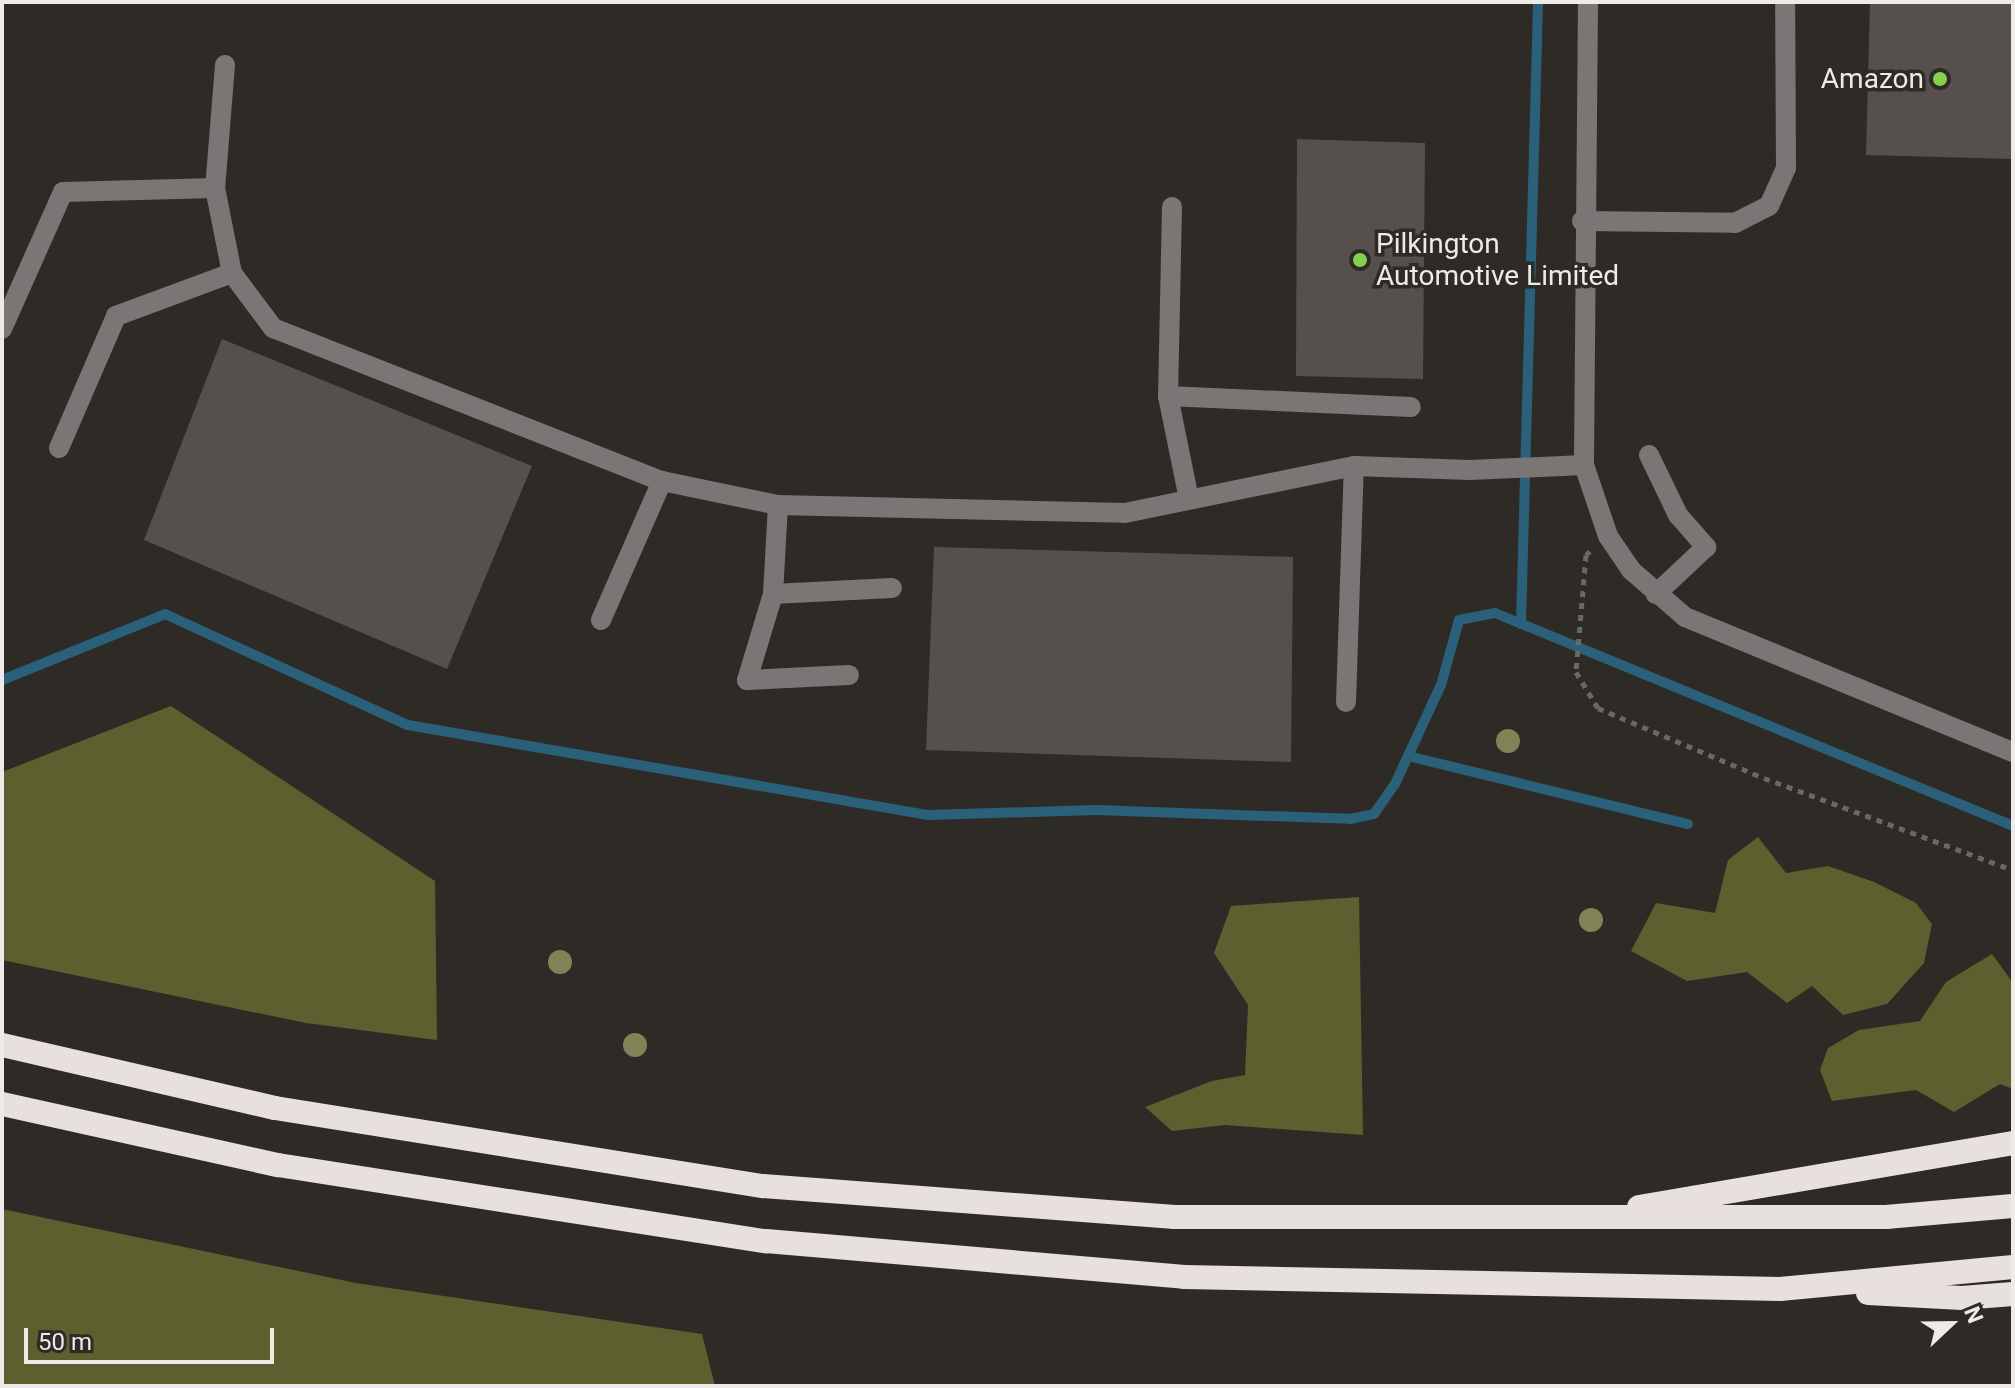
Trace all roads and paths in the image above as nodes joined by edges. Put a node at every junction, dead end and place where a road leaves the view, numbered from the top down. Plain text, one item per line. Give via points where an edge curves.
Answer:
1 (1588, 2) edge
2 (1785, 2) edge
3 (225, 65) dead end
4 (215, 188) junction
5 (1172, 207) dead end
6 (1582, 221) junction
7 (232, 273) junction
8 (2, 329) edge
9 (1168, 396) junction
10 (1411, 407) dead end
11 (59, 448) dead end
12 (1649, 455) dead end
13 (1584, 465) junction
14 (1354, 466) junction
15 (662, 481) junction
16 (1189, 499) junction
17 (778, 505) junction
18 (1608, 536) junction
19 (892, 588) dead end
20 (773, 594) junction
21 (1656, 594) junction
22 (601, 620) dead end
23 (849, 675) dead end
24 (1346, 702) dead end
25 (2013, 752) edge
26 (2013, 870) edge
27 (2, 1045) edge
28 (2, 1104) edge
29 (2013, 1143) edge
30 (2013, 1206) edge
31 (1570, 1219) junction
32 (2013, 1267) edge
33 (1780, 1289) junction
34 (2013, 1294) edge

1 - 6 street
2 - 6 street via 1786,168 1769,206 1735,223
3 - 4 street
4 - 7 street
4 - 8 street via 63,192
5 - 9 street
6 - 13 street
7 - 11 street via 116,316
7 - 15 street via 273,328
9 - 10 street
9 - 16 street
12 - 21 street via 1678,515 1706,547
13 - 14 street via 1470,470
13 - 18 street
14 - 16 street
14 - 24 street
15 - 17 street
15 - 22 street
16 - 17 street via 1125,513
17 - 20 street
18 - 21 street
18 - 26 path via 1586,555 1577,665 1598,708 1764,778
19 - 20 street
20 - 23 street via 747,680
21 - 25 street via 1685,617 1751,648
27 - 31 highway via 275,1108 763,1186 1175,1217
28 - 33 highway via 278,1165 766,1241 1184,1277
29 - 31 highway
30 - 31 highway via 1886,1217
32 - 33 highway
33 - 34 highway via 1962,1298

